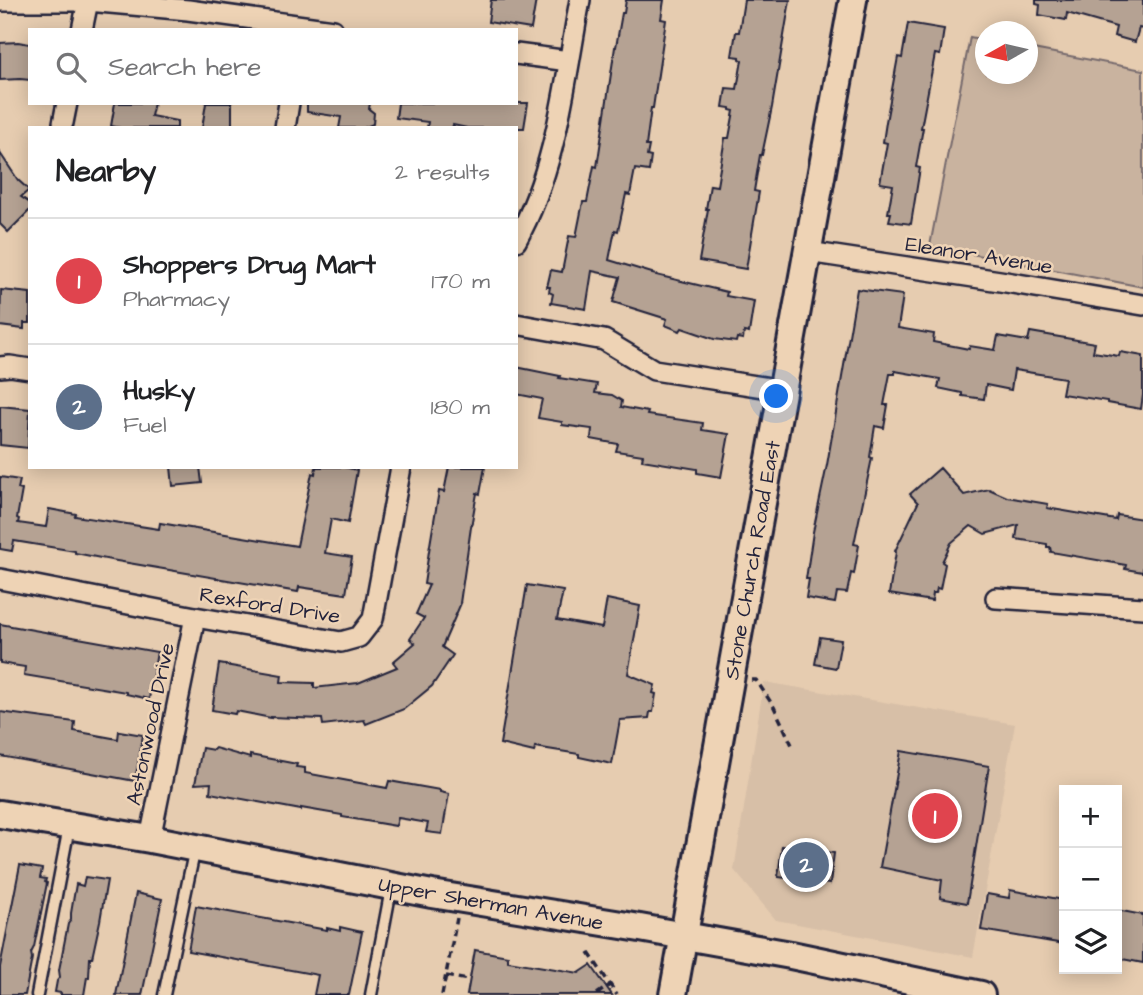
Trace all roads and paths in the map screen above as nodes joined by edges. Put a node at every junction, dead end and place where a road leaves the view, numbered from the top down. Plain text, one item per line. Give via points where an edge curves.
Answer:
1 (580, 0) edge
2 (853, 0) edge
3 (0, 1) edge
4 (88, 1) edge
5 (82, 28) edge
6 (300, 28) edge
7 (518, 54) edge
8 (569, 61) junction
9 (289, 105) edge
10 (285, 126) edge
11 (518, 238) edge
12 (808, 251) junction
13 (1143, 305) edge
14 (518, 324) edge
15 (0, 367) edge
16 (28, 369) edge
17 (783, 390) junction
18 (400, 469) edge
19 (0, 579) edge
20 (996, 598) dead end
21 (1143, 608) edge
22 (195, 617) junction
23 (731, 678) junction
24 (793, 747) dead end
25 (0, 814) edge
26 (69, 826) junction
27 (150, 839) junction
28 (195, 848) junction
29 (392, 887) junction
30 (461, 899) junction
31 (684, 937) junction
32 (589, 953) dead end
33 (446, 976) junction
34 (468, 980) dead end
35 (610, 984) junction
36 (597, 994) edge
37 (37, 995) edge
38 (164, 995) edge
39 (371, 995) edge
40 (442, 995) edge
41 (617, 995) edge
42 (673, 995) edge
43 (981, 995) edge

1 - 8 street
2 - 12 main road, Stone Church Road East
3 - 4 street
4 - 5 street
4 - 6 street via 188,10
7 - 8 street
8 - 11 street via 547,169
9 - 10 street
12 - 13 street, Eleanor Avenue
12 - 17 main road, Stone Church Road East
14 - 17 street via 604,340 654,370
15 - 16 street
17 - 23 main road, Stone Church Road East
18 - 22 street, Rexford Drive via 373,619 359,637 341,642
19 - 22 street, Rexford Drive
20 - 21 street
22 - 27 street, Astonwood Drive
23 - 24 path via 756,680
23 - 31 main road, Stone Church Road East
25 - 26 main road, Upper Sherman Avenue
26 - 27 main road, Upper Sherman Avenue
26 - 37 lane
27 - 28 main road, Upper Sherman Avenue
28 - 29 main road, Upper Sherman Avenue
28 - 38 lane
29 - 30 main road, Upper Sherman Avenue
29 - 39 lane
30 - 31 main road, Upper Sherman Avenue
30 - 33 path
31 - 42 main road, Stone Church Road East
31 - 43 main road, Upper Sherman Avenue
32 - 35 path
33 - 34 path
33 - 40 path
35 - 36 path
35 - 41 path

